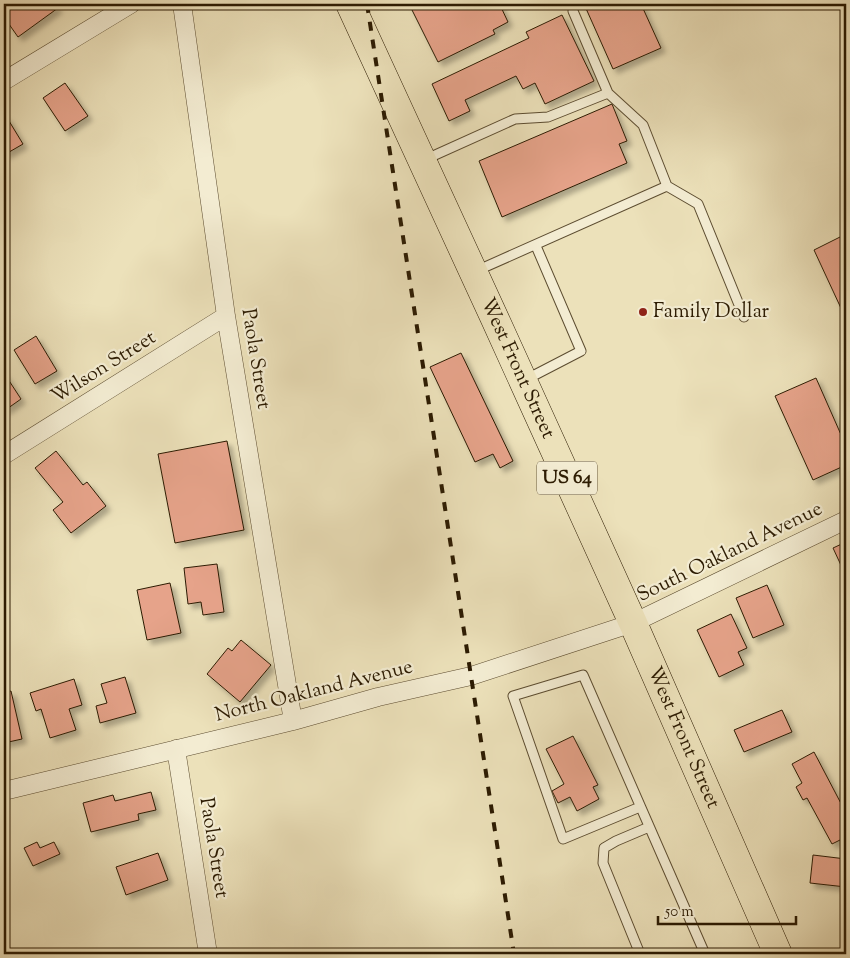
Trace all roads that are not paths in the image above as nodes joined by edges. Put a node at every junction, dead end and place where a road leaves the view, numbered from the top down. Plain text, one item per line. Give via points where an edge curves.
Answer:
1 (131, 4) edge
2 (182, 4) edge
3 (350, 4) edge
4 (573, 11) dead end
5 (4, 80) edge
6 (608, 93) junction
7 (422, 161) junction
8 (667, 186) junction
9 (536, 246) junction
10 (474, 272) junction
11 (226, 316) junction
12 (744, 317) dead end
13 (523, 381) junction
14 (4, 455) edge
15 (846, 520) edge
16 (632, 624) junction
17 (293, 721) junction
18 (176, 749) junction
19 (4, 791) edge
20 (640, 807) junction
21 (649, 827) junction
22 (208, 954) edge
23 (640, 954) edge
24 (705, 954) edge
25 (778, 954) edge

1 - 5 street
2 - 11 street, Paola Street
3 - 7 main road, West Front Street / US 64
4 - 6 lane
6 - 7 lane via 548,117 515,119
6 - 8 lane via 643,125
7 - 10 main road, West Front Street / US 64
8 - 9 lane
8 - 12 lane via 698,204
9 - 10 lane
9 - 13 lane via 581,351
10 - 13 main road, West Front Street / US 64
11 - 14 street, Wilson Street
11 - 17 street, Paola Street
13 - 16 main road, West Front Street / US 64
15 - 16 street, South Oakland Avenue
16 - 17 street, North Oakland Avenue via 471,676
16 - 25 main road, West Front Street / US 64
17 - 18 street, North Oakland Avenue
18 - 19 street, North Oakland Avenue
18 - 22 street, Paola Street
20 - 20 lane via 583,675 513,696 563,839
20 - 21 lane
21 - 23 lane via 604,848 603,863
21 - 24 lane

